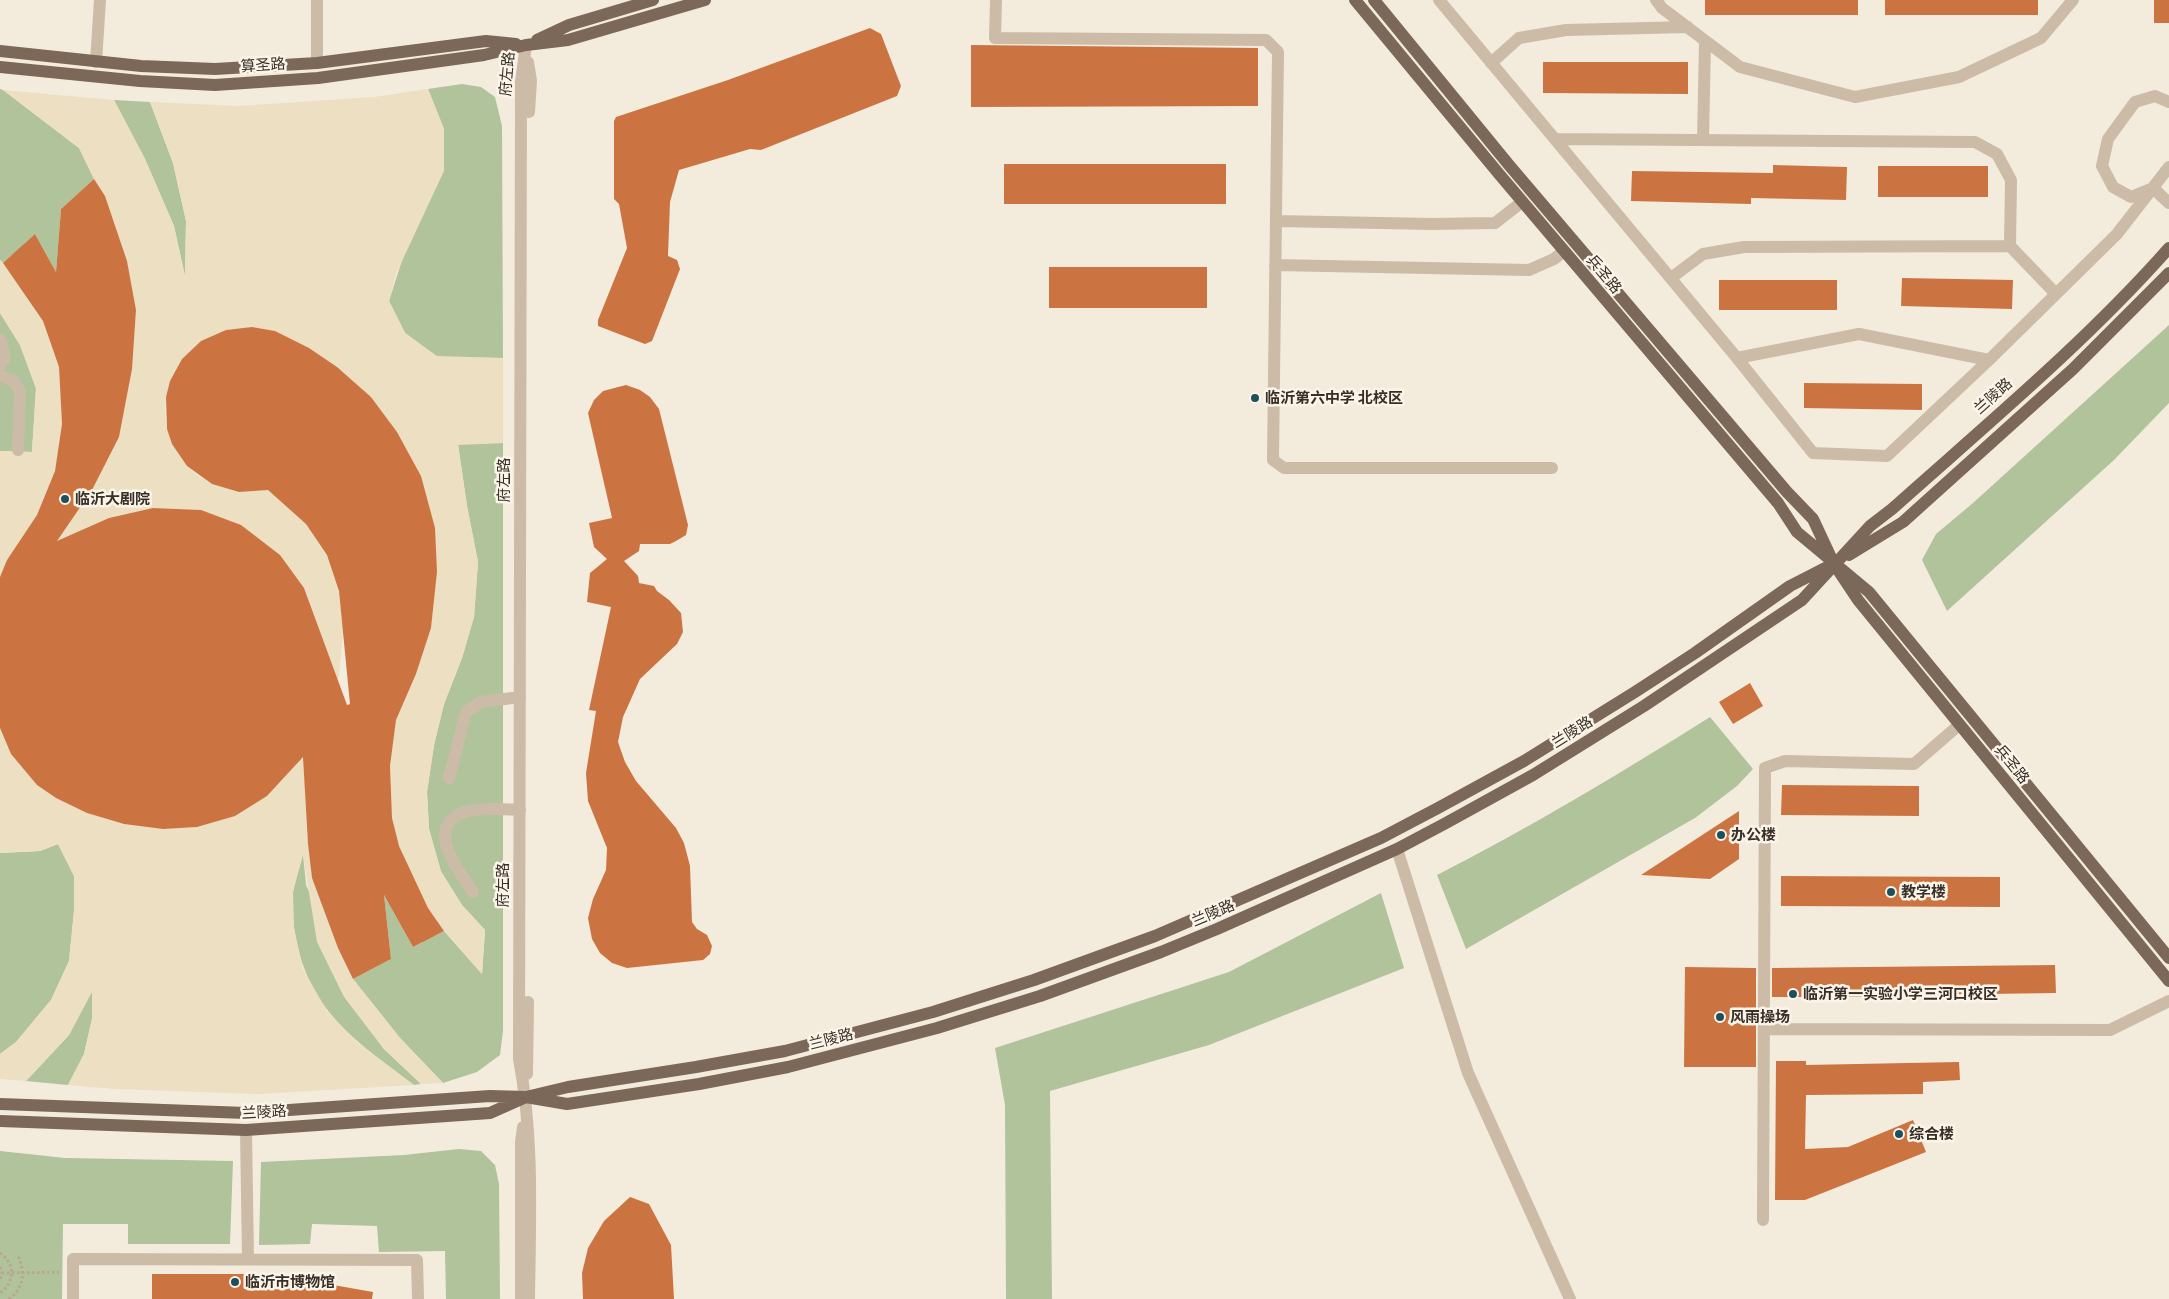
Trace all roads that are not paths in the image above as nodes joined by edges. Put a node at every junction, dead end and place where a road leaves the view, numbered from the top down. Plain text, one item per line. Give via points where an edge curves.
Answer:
1 (100, 0) edge
2 (317, 0) edge
3 (653, 0) edge
4 (705, 0) edge
5 (996, 0) edge
6 (1355, 0) edge
7 (1374, 0) edge
8 (1439, 0) edge
9 (1656, 0) edge
10 (2073, 0) edge
11 (1688, 27) junction
12 (1705, 41) junction
13 (526, 45) junction
14 (0, 51) edge
15 (96, 62) junction
16 (317, 63) junction
17 (1491, 63) junction
18 (0, 67) edge
19 (2169, 102) edge
20 (1555, 139) junction
21 (1702, 140) junction
22 (2169, 167) edge
23 (2152, 188) junction
24 (1522, 202) junction
25 (2169, 203) edge
26 (1276, 221) junction
27 (2010, 246) junction
28 (2169, 248) edge
29 (1564, 251) junction
30 (1275, 265) junction
31 (2169, 273) edge
32 (1671, 278) junction
33 (2056, 294) junction
34 (0, 340) edge
35 (1737, 358) junction
36 (1989, 360) junction
37 (0, 366) edge
38 (0, 376) edge
39 (18, 450) dead end
40 (1552, 468) dead end
41 (1834, 564) junction
42 (520, 697) junction
43 (1959, 725) junction
44 (450, 778) dead end
45 (520, 810) junction
46 (1397, 849) junction
47 (473, 892) dead end
48 (2169, 958) edge
49 (2169, 980) edge
50 (2169, 1000) edge
51 (1765, 1029) junction
52 (526, 1097) junction
53 (0, 1104) edge
54 (0, 1121) edge
55 (246, 1130) junction
56 (1763, 1220) dead end
57 (248, 1259) junction
58 (73, 1299) edge
59 (418, 1299) edge
60 (520, 1299) edge
61 (529, 1299) edge
62 (1570, 1299) edge

1 - 15 street
2 - 16 street
3 - 13 main road, 算圣路 via 570,25
4 - 13 main road, 算圣路 via 568,40
5 - 26 street via 995,38 1266,40 1278,52
6 - 24 main road, 兵圣路
7 - 41 main road, 兵圣路 via 1516,172 1813,519
8 - 17 street
9 - 11 street
10 - 12 street via 2041,38 1959,77 1855,97 1740,67
11 - 12 street
11 - 17 street via 1566,30 1519,38
12 - 21 street
13 - 16 main road, 算圣路 via 486,41
13 - 18 main road, 算圣路 via 484,55 318,78 215,85 140,82
13 - 42 street, 府左路 via 521,82
13 - 52 street, 府左路 via 531,81
14 - 15 main road, 算圣路
15 - 16 main road, 算圣路 via 215,69
17 - 20 street
19 - 23 street via 2155,96 2135,102 2108,139 2102,166 2113,187 2131,197
20 - 21 street
20 - 32 street
21 - 27 street via 1976,142 1996,154 2011,180
22 - 23 street
23 - 25 street
23 - 33 street via 2117,234
24 - 26 street via 1495,223
24 - 29 main road, 兵圣路
26 - 30 street
27 - 32 street via 1744,247 1702,254
27 - 33 street
28 - 41 main road, 兰陵路 via 2061,357 1892,510 1870,526
29 - 30 street via 1529,270
29 - 41 main road, 兵圣路 via 1778,503 1797,532
30 - 40 street via 1273,460 1284,468
31 - 41 main road, 兰陵路 via 2073,370 1903,522
32 - 35 street
33 - 36 street
34 - 37 street via 5,357
35 - 36 street via 1859,334
35 - 36 street via 1813,453 1887,456
38 - 39 street via 13,380 20,391
41 - 43 main road, 兵圣路 via 1858,600
41 - 46 main road, 兰陵路 via 1802,600 1697,672 1533,775
41 - 48 main road, 兵圣路 via 1869,592
41 - 52 main road, 兰陵路 via 1790,586 1688,658 1542,750 1438,808 1381,838 1163,933 933,1012 802,1046
42 - 44 street via 481,702 466,712
42 - 45 street, 府左路
43 - 49 main road, 兵圣路
43 - 51 street via 1914,764 1785,762 1766,768
45 - 47 street via 480,809 458,813 448,822 446,838 450,855
45 - 52 street, 府左路 via 519,1059
46 - 52 main road, 兰陵路 via 1161,952 1040,996 937,1028 788,1067 699,1084 567,1104
46 - 62 street via 1468,1073
50 - 51 street via 2110,1030
51 - 56 street
52 - 53 main road, 兰陵路 via 490,1096 246,1113
52 - 55 main road, 兰陵路 via 490,1113
52 - 60 street, 府左路 via 521,1142
52 - 61 street, 府左路 via 530,1141
54 - 55 main road, 兰陵路
55 - 57 street
57 - 58 street via 74,1259
57 - 59 street via 418,1260

